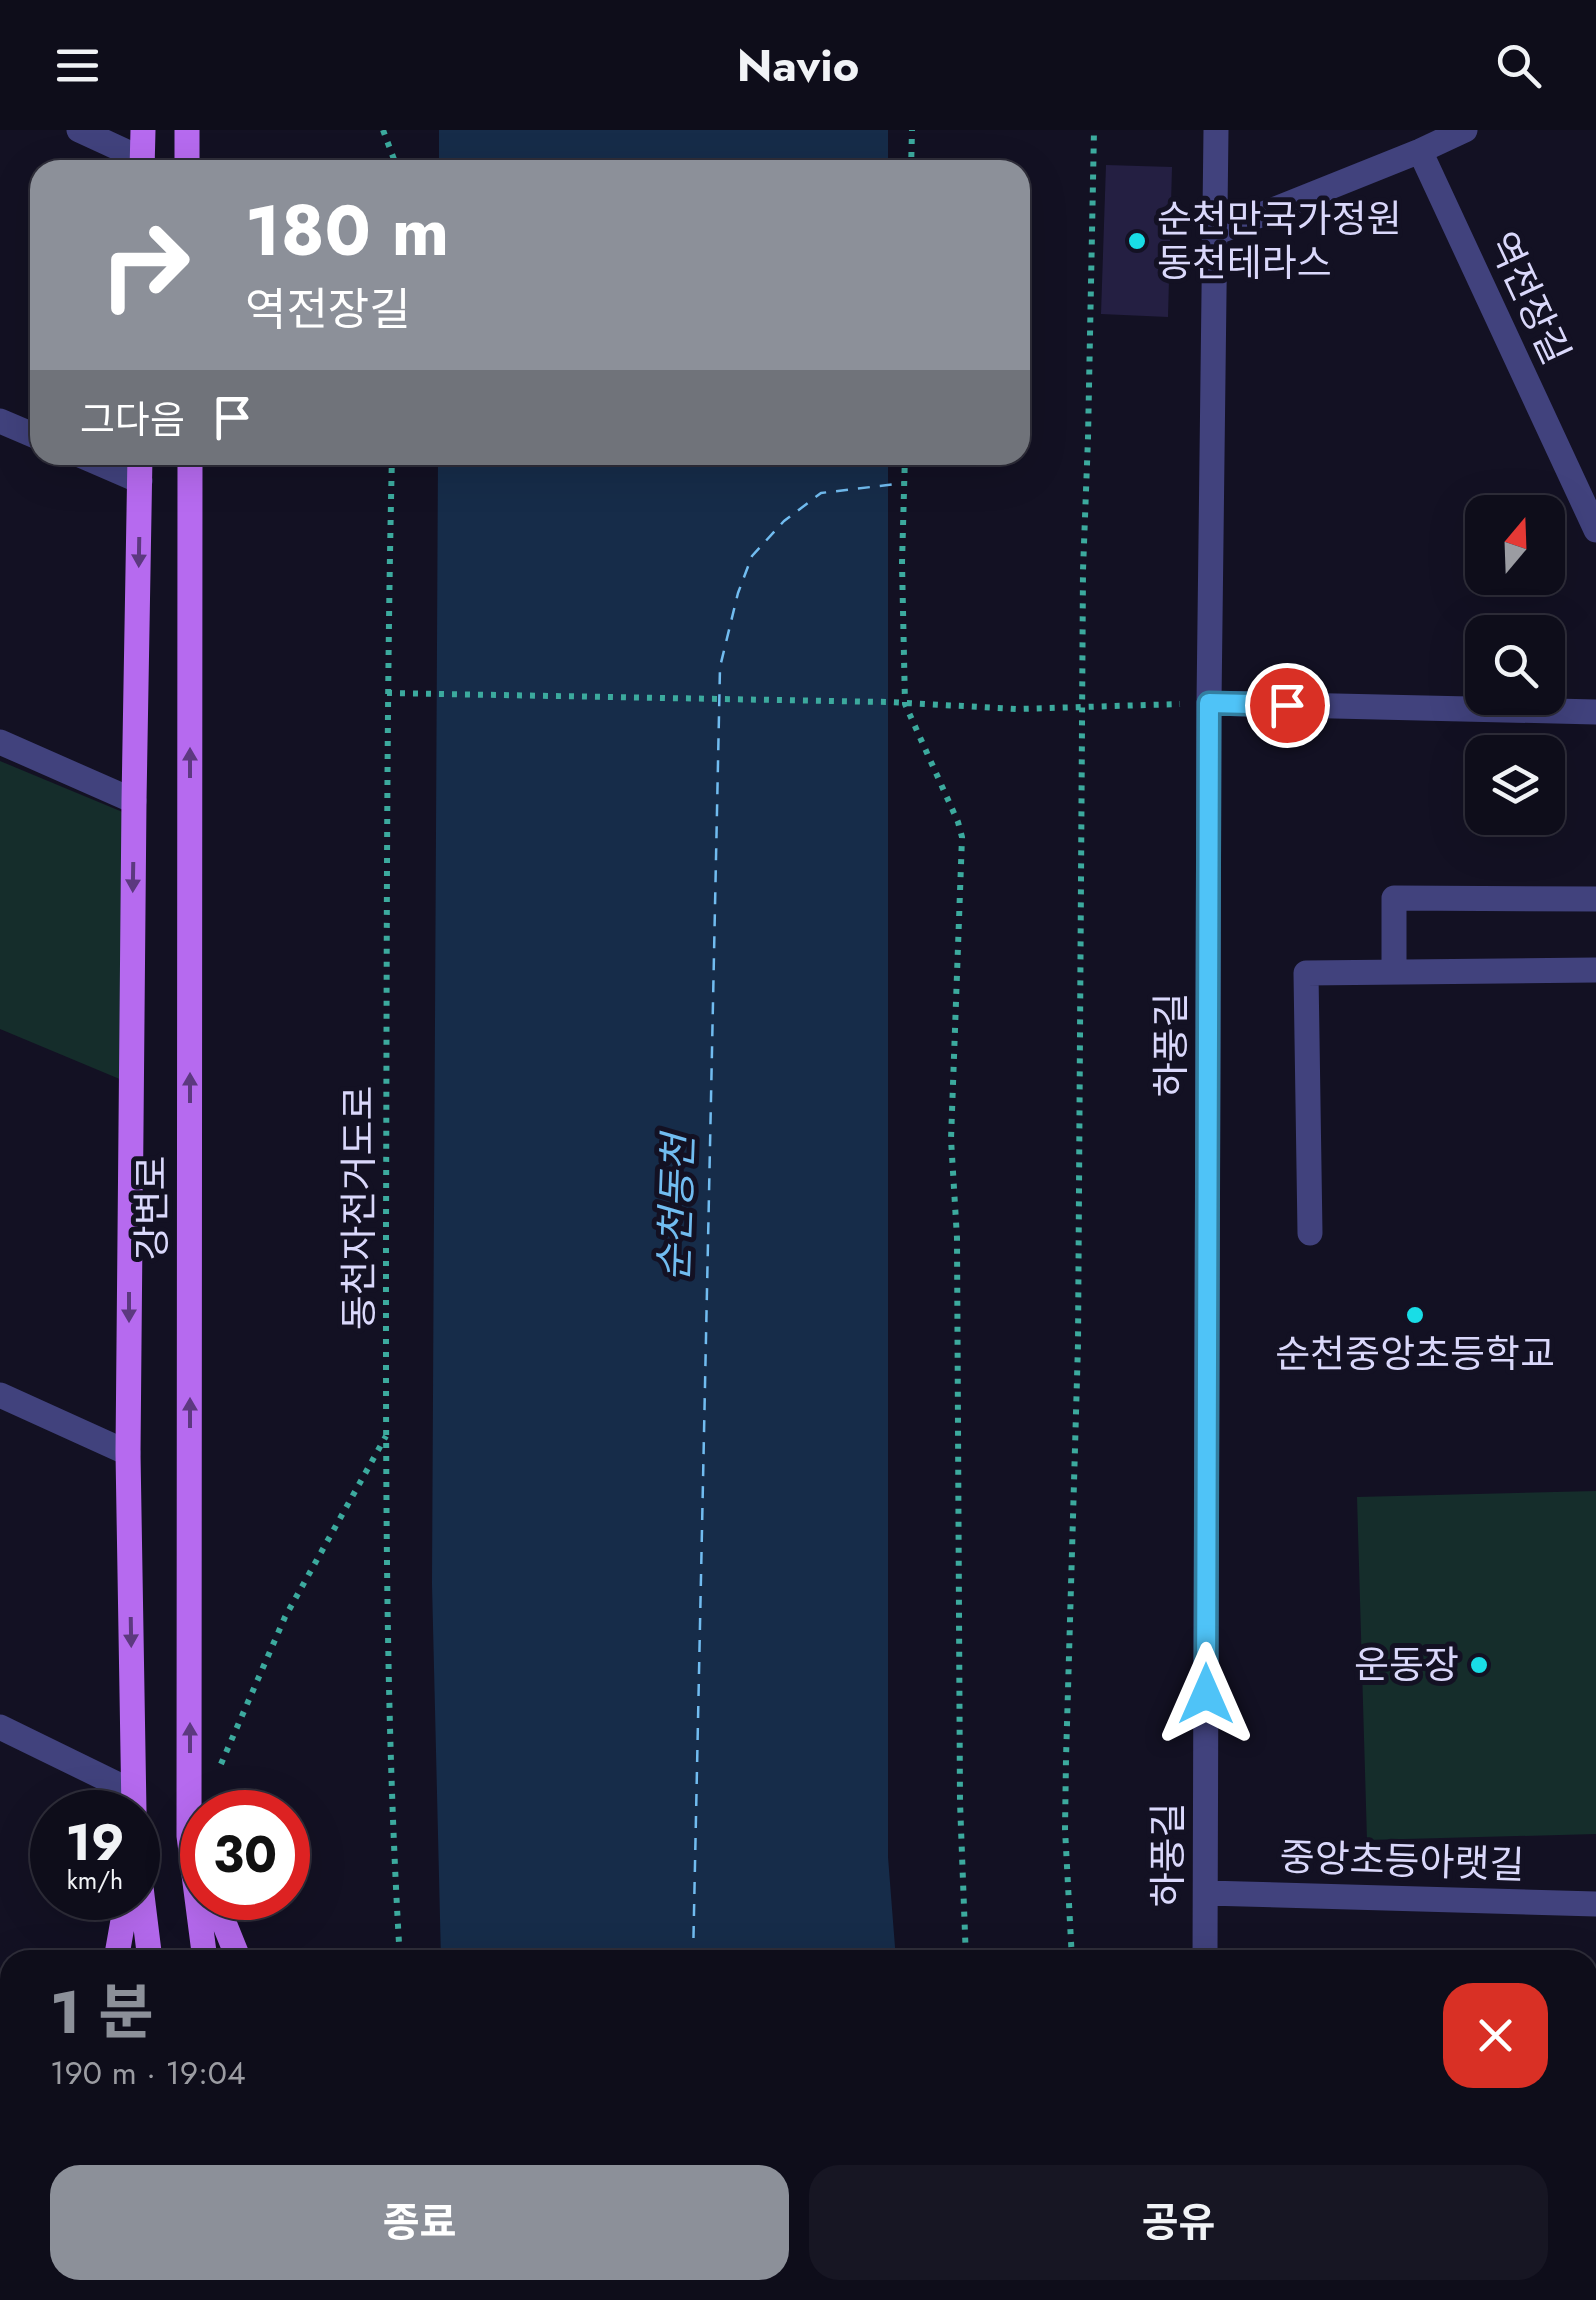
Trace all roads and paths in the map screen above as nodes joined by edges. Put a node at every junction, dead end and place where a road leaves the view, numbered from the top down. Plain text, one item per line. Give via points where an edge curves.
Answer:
1 (78, 130) edge
2 (143, 130) edge
3 (187, 130) edge
4 (383, 130) edge
5 (912, 130) edge
6 (1094, 130) edge
7 (1216, 130) edge
8 (1465, 130) edge
9 (1420, 151) junction
10 (134, 160) edge
11 (142, 160) edge
12 (188, 160) edge
13 (394, 160) edge
14 (911, 160) edge
15 (1213, 234) junction
16 (0, 421) edge
17 (30, 434) edge
18 (190, 465) edge
19 (392, 465) edge
20 (905, 465) edge
21 (140, 468) edge
22 (1596, 530) edge
23 (387, 694) junction
24 (1209, 703) junction
25 (905, 704) junction
26 (1083, 707) junction
27 (1596, 712) edge
28 (0, 742) edge
29 (134, 801) junction
30 (1596, 900) edge
31 (1596, 970) edge
32 (1394, 972) junction
33 (1310, 1232) dead end
34 (0, 1395) edge
35 (386, 1435) junction
36 (128, 1453) junction
37 (0, 1727) edge
38 (214, 1781) dead end
39 (113, 1790) edge
40 (134, 1790) edge
41 (190, 1790) edge
42 (1206, 1892) junction
43 (1596, 1904) edge
44 (123, 1920) edge
45 (145, 1920) edge
46 (199, 1920) edge
47 (223, 1920) edge
48 (118, 1950) edge
49 (149, 1950) edge
50 (203, 1950) edge
51 (235, 1950) edge
52 (400, 1950) edge
53 (966, 1950) edge
54 (1071, 1950) edge
55 (1206, 1950) edge

1 - 10 street
2 - 11 main road
3 - 12 main road
4 - 13 path
5 - 14 path
6 - 26 path
7 - 15 street, 하풍길
8 - 9 street
9 - 15 street
9 - 22 street, 역전장길
15 - 24 street, 하풍길
16 - 17 street
41 -> 18 main road, 강변로
19 - 23 path, 동천자전거도로
20 - 25 path
21 -> 29 main road, 강변로
23 - 25 path
23 - 35 path, 동천자전거도로
24 - 26 path
24 - 27 street
24 - 42 street, 하풍길
25 - 26 path
25 - 53 path via 962,837 951,1139
26 - 54 path via 1078,1344 1065,1830
28 - 29 street
29 -> 36 main road, 강변로
30 - 32 street via 1394,898
31 - 32 street
32 - 33 street via 1306,973
34 - 36 street
35 - 38 path via 286,1617
35 - 52 path, 동천자전거도로
36 -> 40 main road, 강변로
37 - 39 street
42 - 43 street, 중앙초등아랫길
42 - 55 street, 하풍길
44 - 48 main road
45 - 49 main road
46 - 50 main road, 강변로
47 - 51 main road

